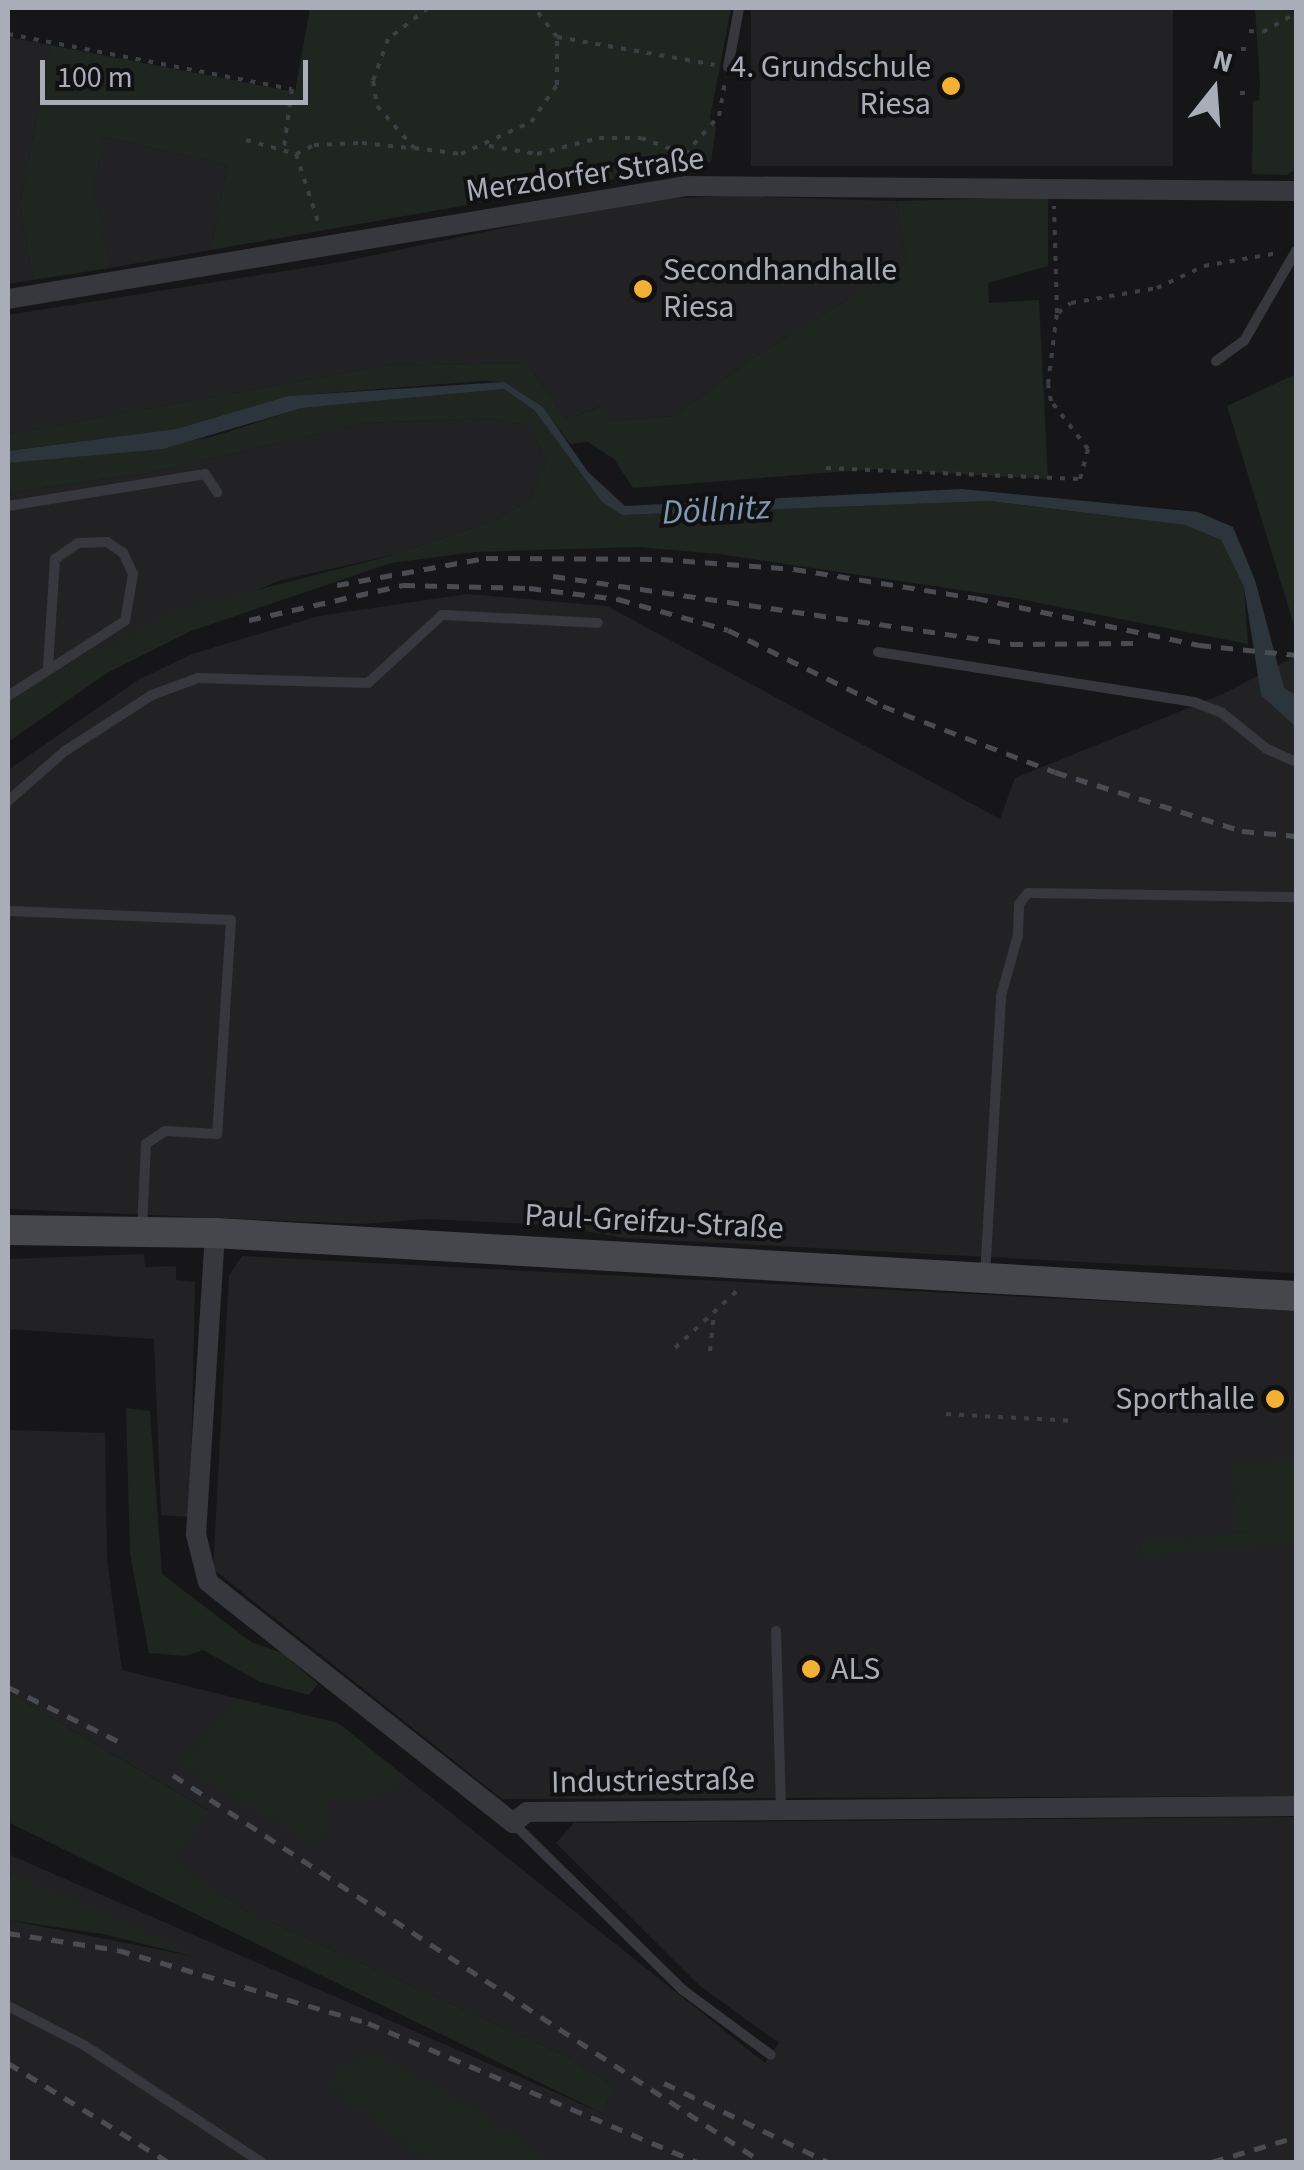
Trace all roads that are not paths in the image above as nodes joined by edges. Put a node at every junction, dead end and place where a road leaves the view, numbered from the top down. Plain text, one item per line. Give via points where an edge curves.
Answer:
1 (739, 8) edge
2 (728, 67) road end
3 (1296, 191) edge
4 (1296, 251) edge
5 (8, 299) edge
6 (1216, 361) dead end
7 (217, 492) dead end
8 (8, 506) edge
9 (598, 623) dead end
10 (878, 652) dead end
11 (48, 666) junction
12 (8, 696) edge
13 (1296, 762) edge
14 (8, 800) edge
15 (1296, 897) edge
16 (8, 910) edge
17 (8, 1230) edge
18 (142, 1231) junction
19 (215, 1234) junction
20 (985, 1279) junction
21 (1296, 1296) edge
22 (776, 1631) dead end
23 (1296, 1806) edge
24 (780, 1810) junction
25 (513, 1824) junction
26 (8, 2006) edge
27 (771, 2055) dead end
28 (261, 2162) edge

1 - 2 lane
3 - 5 street, Merzdorfer Straße via 686,186
4 - 6 lane via 1244,340
7 - 8 lane via 205,474
9 - 14 lane via 442,615 368,683 198,678 152,695 79,742
10 - 13 lane via 1194,702
11 - 11 lane via 125,622 132,574 123,553 106,542 78,544 56,559
11 - 12 lane
15 - 20 lane via 1028,893 1001,996
16 - 18 lane via 231,920 217,1134 165,1131 146,1144
17 - 18 main road, Paul-Greifzu-Straße
18 - 19 main road, Paul-Greifzu-Straße
19 - 20 main road, Paul-Greifzu-Straße
19 - 25 street, Industriestraße via 196,1534 208,1582
20 - 21 main road, Paul-Greifzu-Straße
22 - 24 lane
23 - 24 street, Industriestraße
24 - 25 street, Industriestraße via 527,1812
25 - 27 lane via 683,1990
26 - 28 lane via 84,2045

